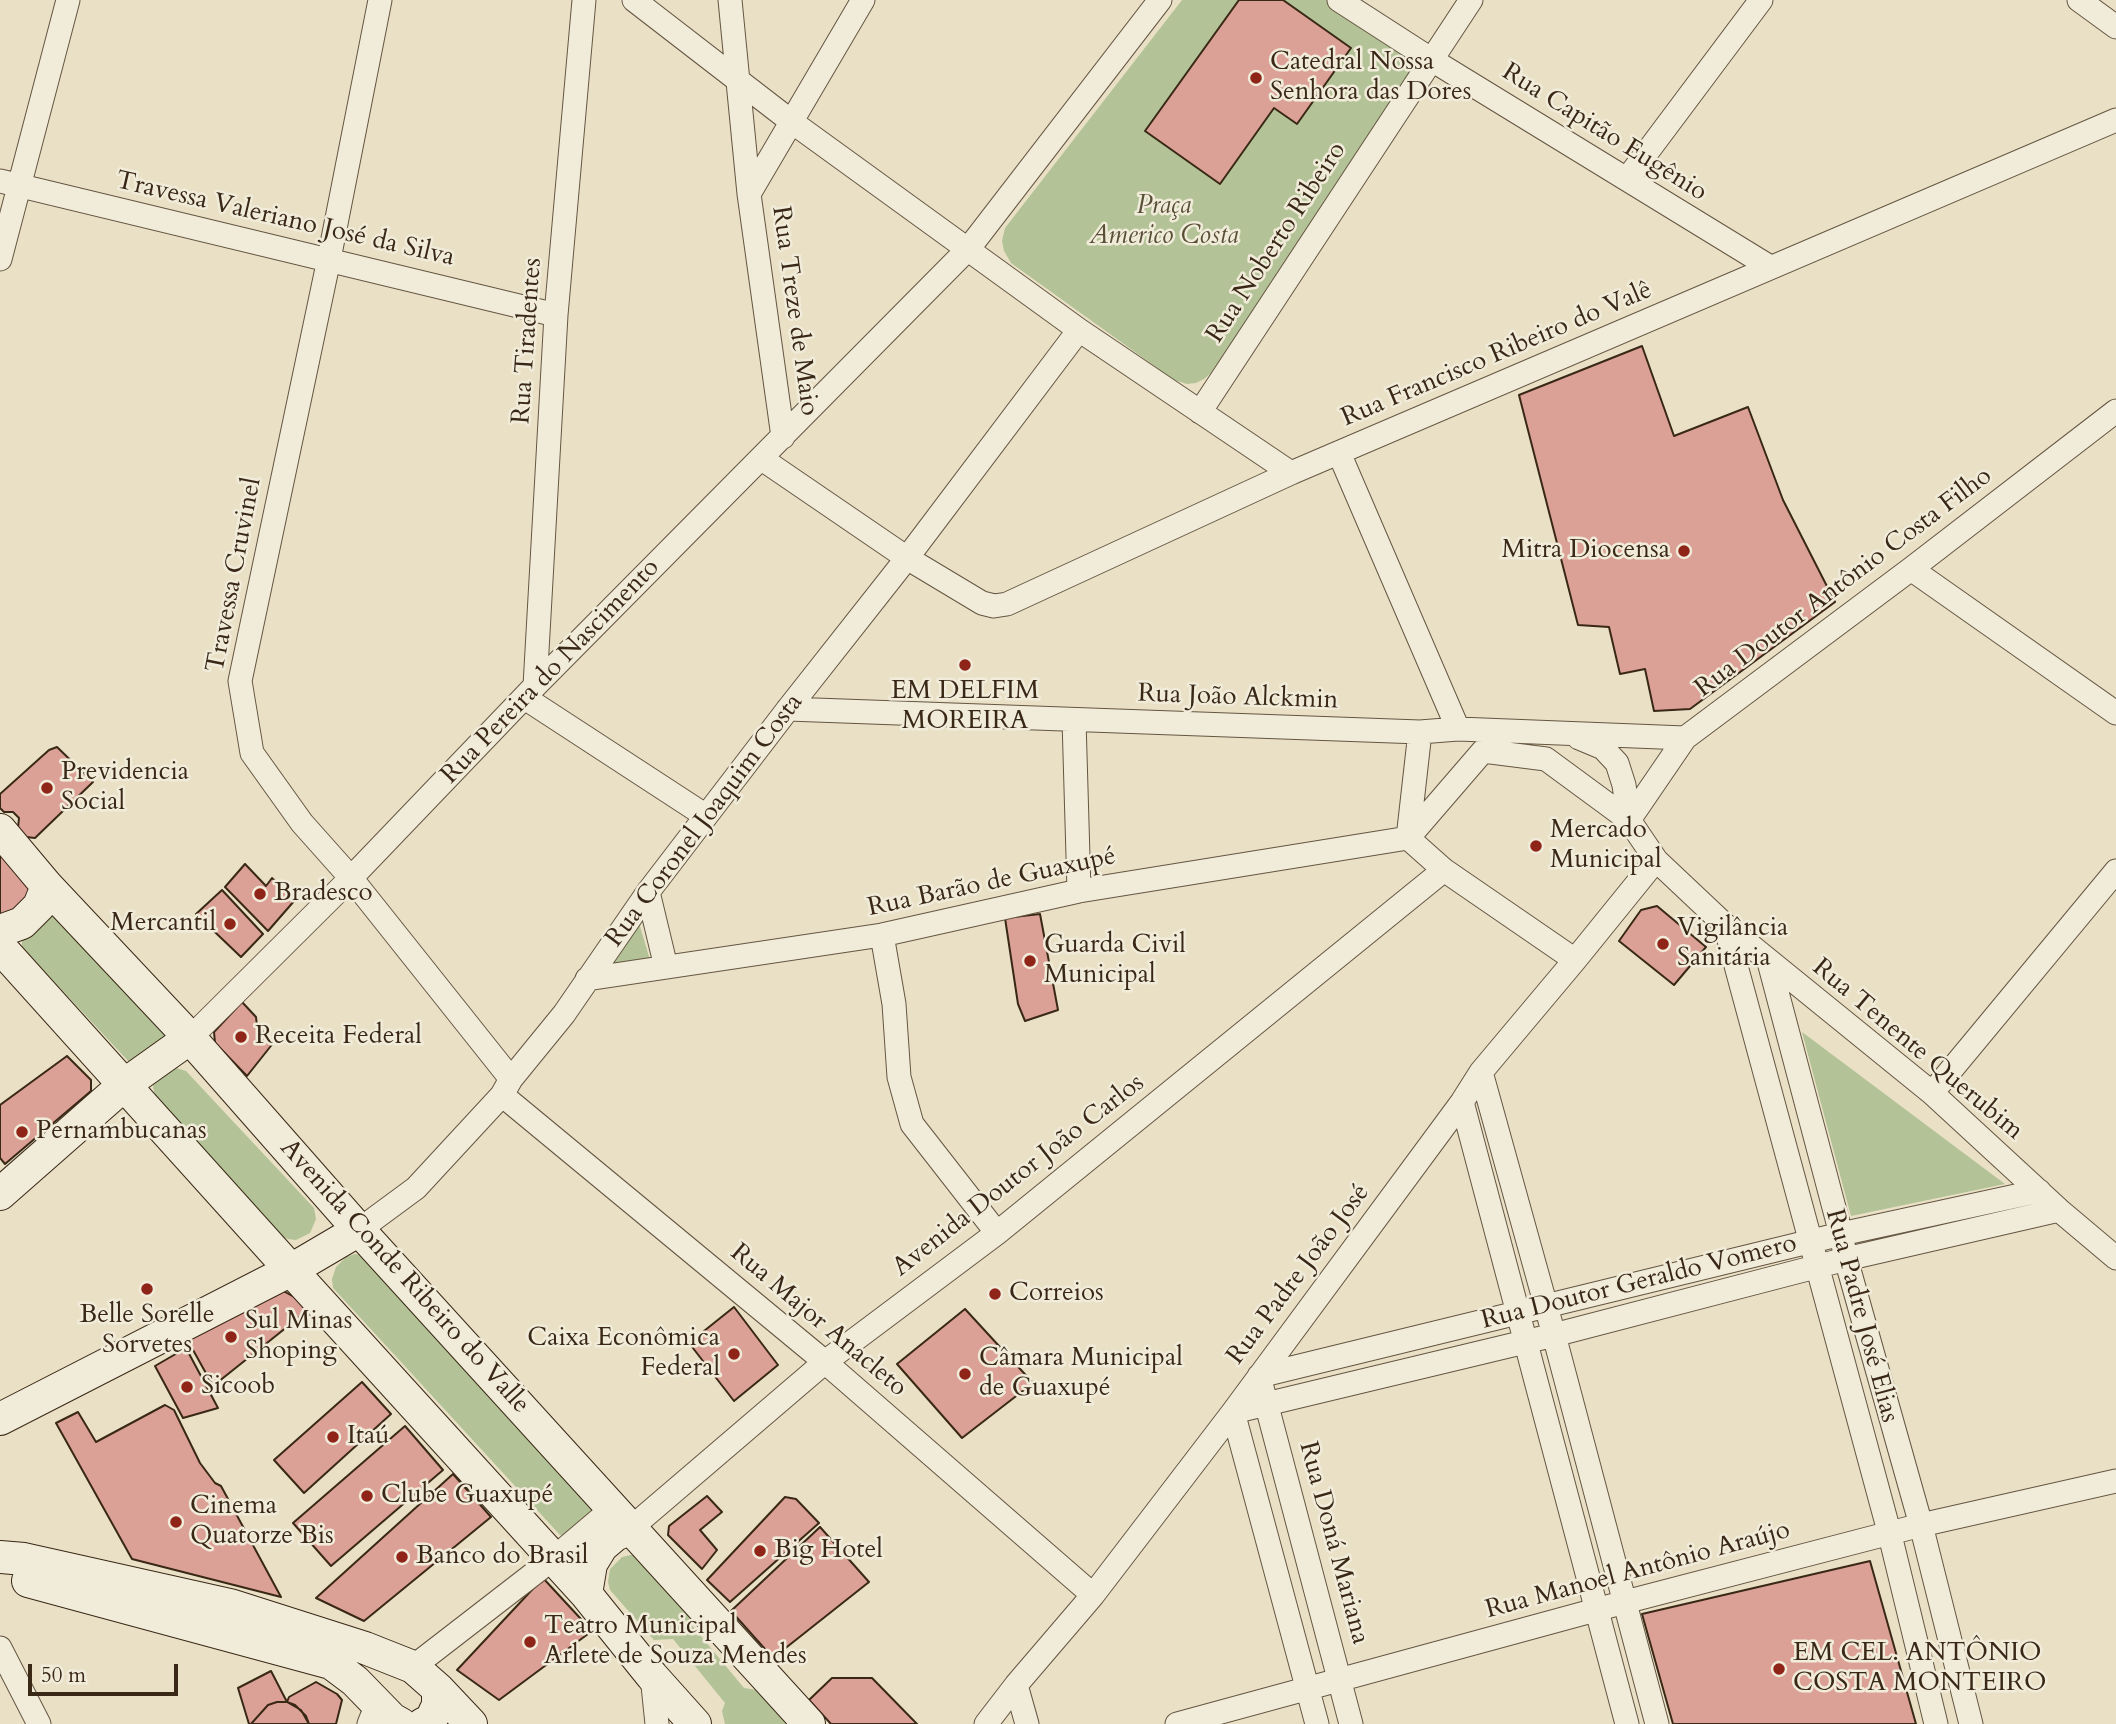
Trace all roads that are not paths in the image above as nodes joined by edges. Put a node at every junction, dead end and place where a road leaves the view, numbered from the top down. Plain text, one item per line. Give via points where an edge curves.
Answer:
1 (68, 0) edge
2 (380, 0) edge
3 (584, 0) edge
4 (634, 0) edge
5 (730, 0) edge
6 (863, 0) edge
7 (1160, 0) edge
8 (1339, 0) edge
9 (1471, 0) edge
10 (1761, 0) edge
11 (2079, 0) edge
12 (2116, 27) edge
13 (1432, 60) junction
14 (737, 79) junction
15 (2116, 120) edge
16 (792, 122) junction
17 (1627, 179) junction
18 (9, 183) edge
19 (749, 194) junction
20 (969, 248) junction
21 (329, 259) junction
22 (0, 260) edge
23 (1770, 267) junction
24 (556, 315) junction
25 (1079, 330) junction
26 (2116, 411) edge
27 (1200, 412) junction
28 (783, 436) junction
29 (1339, 453) junction
30 (762, 459) junction
31 (1291, 474) junction
32 (907, 558) junction
33 (1911, 569) junction
34 (530, 692) junction
35 (788, 709) junction
36 (2116, 713) edge
37 (1074, 720) junction
38 (1458, 730) junction
39 (1420, 732) junction
40 (1571, 734) junction
41 (1685, 738) junction
42 (706, 816) junction
43 (1629, 820) junction
44 (0, 830) edge
45 (1408, 838) junction
46 (1656, 860) junction
47 (1444, 870) junction
48 (2116, 871) edge
49 (351, 878) junction
50 (47, 886) junction
51 (1079, 891) junction
52 (648, 892) junction
53 (1725, 925) junction
54 (0, 931) edge
55 (882, 936) junction
56 (0, 947) edge
57 (1575, 960) junction
58 (1769, 962) junction
59 (666, 967) junction
60 (587, 979) junction
61 (190, 1038) junction
62 (1481, 1072) junction
63 (124, 1085) junction
64 (507, 1087) junction
65 (1932, 1093) junction
66 (1462, 1102) junction
67 (2039, 1191) junction
68 (0, 1194) edge
69 (2059, 1210) junction
70 (359, 1230) junction
71 (997, 1233) junction
72 (1841, 1234) junction
73 (1812, 1242) junction
74 (2116, 1258) edge
75 (1846, 1259) junction
76 (1819, 1267) junction
77 (291, 1270) junction
78 (1546, 1306) junction
79 (1518, 1314) junction
80 (1554, 1335) junction
81 (1524, 1341) junction
82 (825, 1362) junction
83 (1259, 1376) junction
84 (1267, 1403) junction
85 (1233, 1412) junction
86 (0, 1419) edge
87 (2116, 1481) edge
88 (622, 1518) junction
89 (1921, 1525) junction
90 (1890, 1535) junction
91 (0, 1557) edge
92 (554, 1558) junction
93 (0, 1570) edge
94 (586, 1594) junction
95 (1093, 1595) junction
96 (1625, 1602) junction
97 (1596, 1610) junction
98 (0, 1648) edge
99 (410, 1666) junction
100 (652, 1676) junction
101 (1340, 1680) junction
102 (1016, 1685) junction
103 (438, 1689) junction
104 (1308, 1689) junction
105 (373, 1714) edge
106 (39, 1724) edge
107 (401, 1724) edge
108 (423, 1724) edge
109 (471, 1724) edge
110 (657, 1724) edge
111 (695, 1724) edge
112 (809, 1724) edge
113 (986, 1724) edge
114 (1027, 1724) edge
115 (1177, 1724) edge
116 (1317, 1724) edge
117 (1351, 1724) edge
118 (1627, 1724) edge
119 (1657, 1724) edge
120 (1936, 1724) edge
121 (1970, 1724) edge

1 - 18 street
2 - 21 street, Travessa Cruvinel
3 - 24 street, Rua Tiradentes
4 - 14 street
5 - 14 street, Rua Treze de Maio
6 - 16 street, Rua Treze de Maio
7 - 20 street, Rua Pereira do Nascimento
8 - 13 street, Rua Capitão Eugênio
9 - 13 street, Rua Noberto Ribeiro
10 - 17 street
11 - 12 street
13 - 17 street, Rua Capitão Eugênio
13 - 27 street, Rua Noberto Ribeiro
14 - 16 street
14 - 19 street, Rua Treze de Maio
15 - 23 street, Rua Francisco Ribeiro do Valê
16 - 19 street, Rua Treze de Maio
16 - 20 street
17 - 23 street, Rua Capitão Eugênio
18 - 21 street, Travessa Valeriano José da Silva
18 - 22 street
19 - 28 street, Rua Treze de Maio
20 - 25 street
20 - 28 street, Rua Pereira do Nascimento
21 - 24 street, Travessa Valeriano José da Silva
21 - 49 street, Travessa Cruvinel via 240,681 252,753 302,823
23 - 29 street, Rua Francisco Ribeiro do Valê
24 - 34 street, Rua Tiradentes
25 - 27 street
25 - 32 street, Rua Coronel Joaquim Costa
26 - 33 street, Rua Doutor Antônio Costa Filho
27 - 31 street
28 - 30 street, Rua Pereira do Nascimento
29 - 31 street, Rua Francisco Ribeiro do Valê
29 - 38 street
30 - 32 street, Rua Francisco Ribeiro do Valê
30 - 34 street, Rua Pereira do Nascimento
31 - 32 street, Rua Francisco Ribeiro do Valê via 1007,604 982,603
32 - 35 street, Rua Coronel Joaquim Costa
33 - 36 street
33 - 41 street, Rua Doutor Antônio Costa Filho
34 - 42 street
34 - 49 street, Rua Pereira do Nascimento
35 - 37 street, Rua João Alckmin
35 - 42 street, Rua Coronel Joaquim Costa
37 - 39 street, Rua João Alckmin
37 - 51 street
38 - 39 street, Rua João Alckmin
38 - 40 street, Rua João Alckmin
39 - 45 street
40 - 41 street, Rua João Alckmin
40 - 43 street via 1603,748 1617,763
41 - 43 street, Rua Doutor Antônio Costa Filho
42 - 52 street, Rua Coronel Joaquim Costa
43 - 45 street via 1546,759 1483,751
43 - 46 street, Rua Tenente Querubim
44 - 50 main road, Avenida Conde Ribeiro do Valle
45 - 47 street
45 - 51 street, Rua Barão de Guaxupé
46 - 53 street, Rua Tenente Querubim
46 - 57 street, Rua Padre João José
47 - 57 street
47 - 71 street, Avenida Doutor João Carlos
48 - 65 street
49 - 61 street, Rua Pereira do Nascimento
49 - 64 street, Travessa Cruvinel
50 - 54 main road via 39,906 22,923
50 - 61 main road, Avenida Conde Ribeiro do Valle
51 - 55 street, Rua Barão de Guaxupé
52 - 59 street
52 - 60 street, Rua Coronel Joaquim Costa
53 - 58 street, Rua Tenente Querubim
53 - 73 street, Rua Padre José Elias
55 - 59 street, Rua Barão de Guaxupé
55 - 71 street via 894,1004 899,1077 912,1124
56 - 63 main road
57 - 62 street, Rua Padre João José
58 - 65 street, Rua Tenente Querubim
58 - 72 street, Rua Padre José Elias
59 - 60 street, Rua Barão de Guaxupé
60 - 64 street, Rua Coronel Joaquim Costa
61 - 63 main road, Rua Pereira do Nascimento
61 - 70 main road, Avenida Conde Ribeiro do Valle
62 - 66 street, Rua Padre João José
62 - 78 street
63 - 68 main road, Rua Pereira do Nascimento
63 - 77 main road
64 - 70 street, Rua Coronel Joaquim Costa via 416,1188
64 - 82 street, Rua Major Anacleto
65 - 67 street, Rua Tenente Querubim
66 - 79 street
66 - 83 street, Rua Padre João José
67 - 69 street, Rua Tenente Querubim
67 - 72 street, Rua Doutor Geraldo Vomero
69 - 74 street, Rua Tenente Querubim
69 - 75 street, Rua Doutor Geraldo Vomero
70 - 77 main road, Rua Coronel Joaquim Costa
70 - 88 main road, Avenida Conde Ribeiro do Valle
71 - 82 street, Avenida Doutor João Carlos
72 - 73 street, Rua Doutor Geraldo Vomero
72 - 75 street, Rua Padre José Elias
73 - 76 street, Rua Padre José Elias
73 - 78 street, Rua Doutor Geraldo Vomero
75 - 76 street, Rua Doutor Geraldo Vomero
75 - 89 street, Rua Padre José Elias
76 - 80 street, Rua Doutor Geraldo Vomero
76 - 90 street, Rua Padre José Elias
77 - 86 main road, Rua Coronel Joaquim Costa
77 - 92 main road
78 - 79 street, Rua Doutor Geraldo Vomero
78 - 80 street
79 - 81 street
79 - 83 street, Rua Doutor Geraldo Vomero
80 - 81 street, Rua Doutor Geraldo Vomero
80 - 96 street
81 - 84 street, Rua Doutor Geraldo Vomero
81 - 97 street
82 - 88 street, Avenida Doutor João Carlos
82 - 95 street, Rua Major Anacleto
83 - 84 street, Rua Doná Mariana
83 - 85 street, Rua Padre João José
84 - 85 street, Rua Doutor Geraldo Vomero
84 - 101 street, Rua Doná Mariana
85 - 95 street, Rua Padre João José
85 - 104 street
87 - 89 street, Rua Manoel Antônio Araújo
88 - 92 street, Avenida Doutor João Carlos
88 - 94 main road via 615,1535 591,1564
88 - 112 main road, Avenida Conde Ribeiro do Valle
89 - 90 street, Rua Manoel Antônio Araújo
89 - 121 street, Rua Padre José Elias
90 - 96 street, Rua Manoel Antônio Araújo
90 - 120 street, Rua Padre José Elias
91 - 99 main road via 230,1605
92 - 94 main road
92 - 99 street, Avenida Doutor João Carlos
93 - 105 main road via 331,1663 355,1681
94 - 100 main road
95 - 102 street, Rua Padre João José
96 - 97 street, Rua Manoel Antônio Araújo
96 - 119 street
97 - 101 street, Rua Manoel Antônio Araújo
97 - 118 street
98 - 106 street
99 - 103 main road
99 - 105 main road via 384,1681
100 - 110 street
100 - 111 main road
101 - 104 street, Rua Manoel Antônio Araújo
101 - 117 street, Rua Doná Mariana
102 - 113 street, Rua Padre João José
102 - 114 street
103 - 108 main road via 438,1705 431,1720
103 - 109 main road
104 - 115 street, Rua Manoel Antônio Araújo
104 - 116 street
105 - 107 main road

